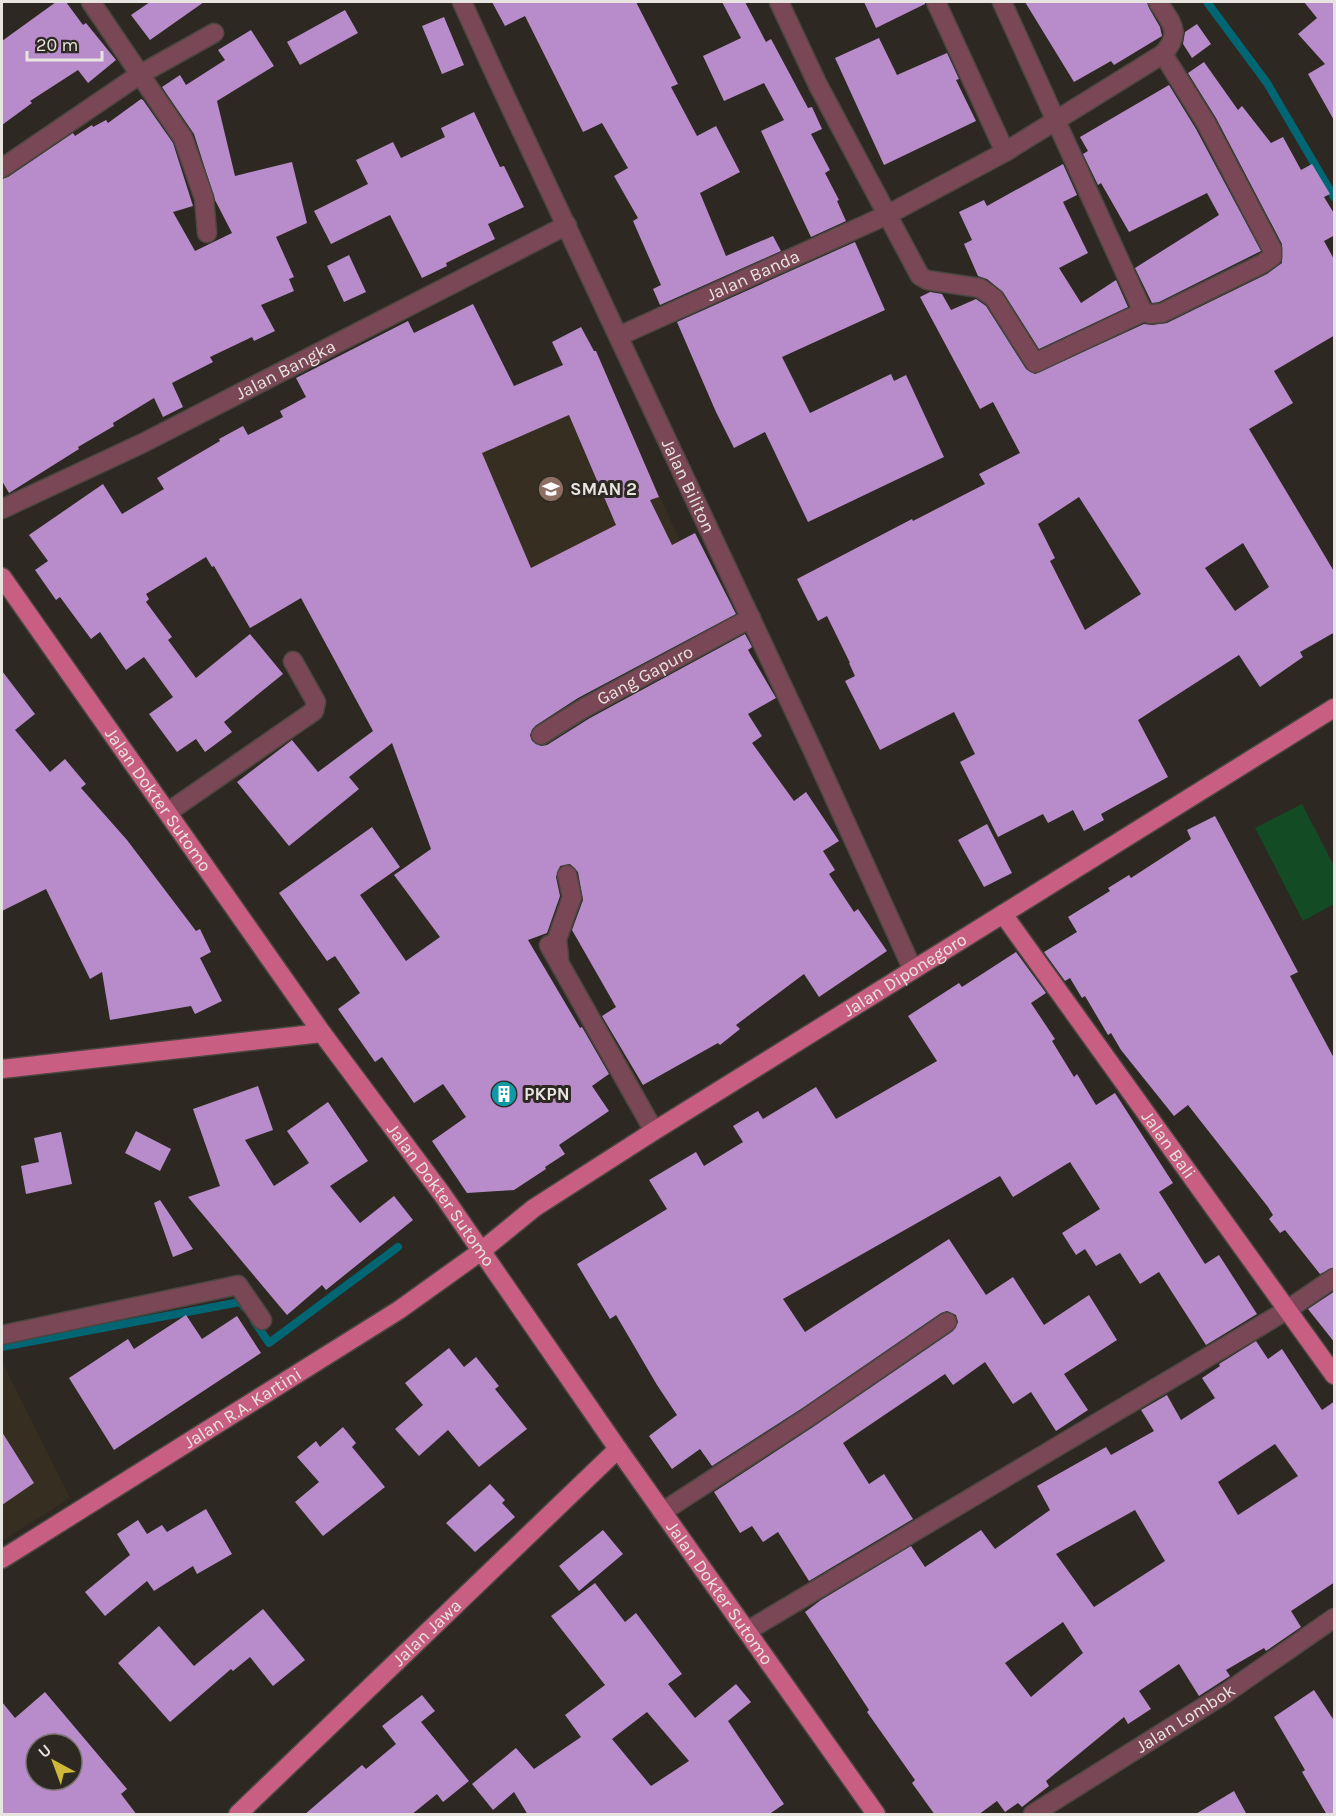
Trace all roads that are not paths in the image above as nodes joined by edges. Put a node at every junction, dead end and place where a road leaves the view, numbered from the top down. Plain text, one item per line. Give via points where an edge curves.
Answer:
1 (91, 2) edge
2 (462, 2) edge
3 (779, 2) edge
4 (936, 2) edge
5 (1002, 2) edge
6 (1158, 2) edge
7 (214, 33) dead end
8 (1163, 54) junction
9 (140, 75) junction
10 (1056, 120) junction
11 (1005, 152) junction
12 (2, 168) edge
13 (887, 215) junction
14 (567, 225) junction
15 (207, 233) dead end
16 (1143, 312) junction
17 (619, 336) junction
18 (2, 509) edge
19 (2, 577) edge
20 (751, 618) junction
21 (293, 661) dead end
22 (1335, 708) edge
23 (541, 735) dead end
24 (168, 812) junction
25 (567, 875) dead end
26 (1003, 914) junction
27 (549, 945) dead end
28 (560, 963) junction
29 (913, 970) junction
30 (322, 1033) junction
31 (2, 1069) edge
32 (654, 1131) junction
33 (480, 1252) junction
34 (1335, 1278) edge
35 (1287, 1310) junction
36 (262, 1320) dead end
37 (946, 1322) dead end
38 (2, 1335) edge
39 (1335, 1375) edge
40 (618, 1449) junction
41 (662, 1512) junction
42 (2, 1559) edge
43 (1335, 1618) edge
44 (747, 1631) junction
45 (238, 1815) edge
46 (876, 1815) edge
47 (1033, 1815) edge

1 - 9 street
2 - 14 street, Jalan Biliton
3 - 13 street
4 - 11 street
5 - 10 street
6 - 8 street via 1174,33 1173,44
7 - 9 street
8 - 10 street, Jalan Banda
8 - 16 street via 1206,123 1273,253 1270,260 1162,314
9 - 12 street
9 - 15 street via 183,138 204,198
10 - 11 street, Jalan Banda
10 - 16 street
11 - 13 street, Jalan Banda
13 - 16 street via 920,276 980,288 994,298 1035,363
13 - 17 street, Jalan Banda
14 - 17 street, Jalan Biliton
14 - 18 street, Jalan Bangka via 143,443
17 - 20 street, Jalan Biliton
19 - 24 main road, Jalan Dokter Sutomo
20 - 23 street, Gang Gapuro
20 - 29 street, Jalan Biliton
21 - 24 street via 316,702 314,711
22 - 26 main road, Jalan Diponegoro
24 - 30 main road, Jalan Dokter Sutomo
25 - 28 street via 572,897 557,939
26 - 29 main road, Jalan Diponegoro
26 - 35 main road, Jalan Bali
27 - 28 street
28 - 32 street
29 - 32 main road, Jalan Diponegoro
30 - 31 main road
30 - 33 main road, Jalan Dokter Sutomo via 442,1194
32 - 33 main road, Jalan Diponegoro via 534,1208
33 - 40 main road, Jalan Dokter Sutomo
33 - 42 main road, Jalan R.A. Kartini via 399,1310
34 - 35 street
35 - 39 main road, Jalan Bali
35 - 44 street
36 - 38 street via 238,1285
37 - 41 street via 807,1419
40 - 41 main road, Jalan Dokter Sutomo
40 - 45 main road, Jalan Jawa
41 - 44 main road, Jalan Dokter Sutomo
43 - 47 street, Jalan Lombok via 1226,1693
44 - 46 main road, Jalan Dokter Sutomo

